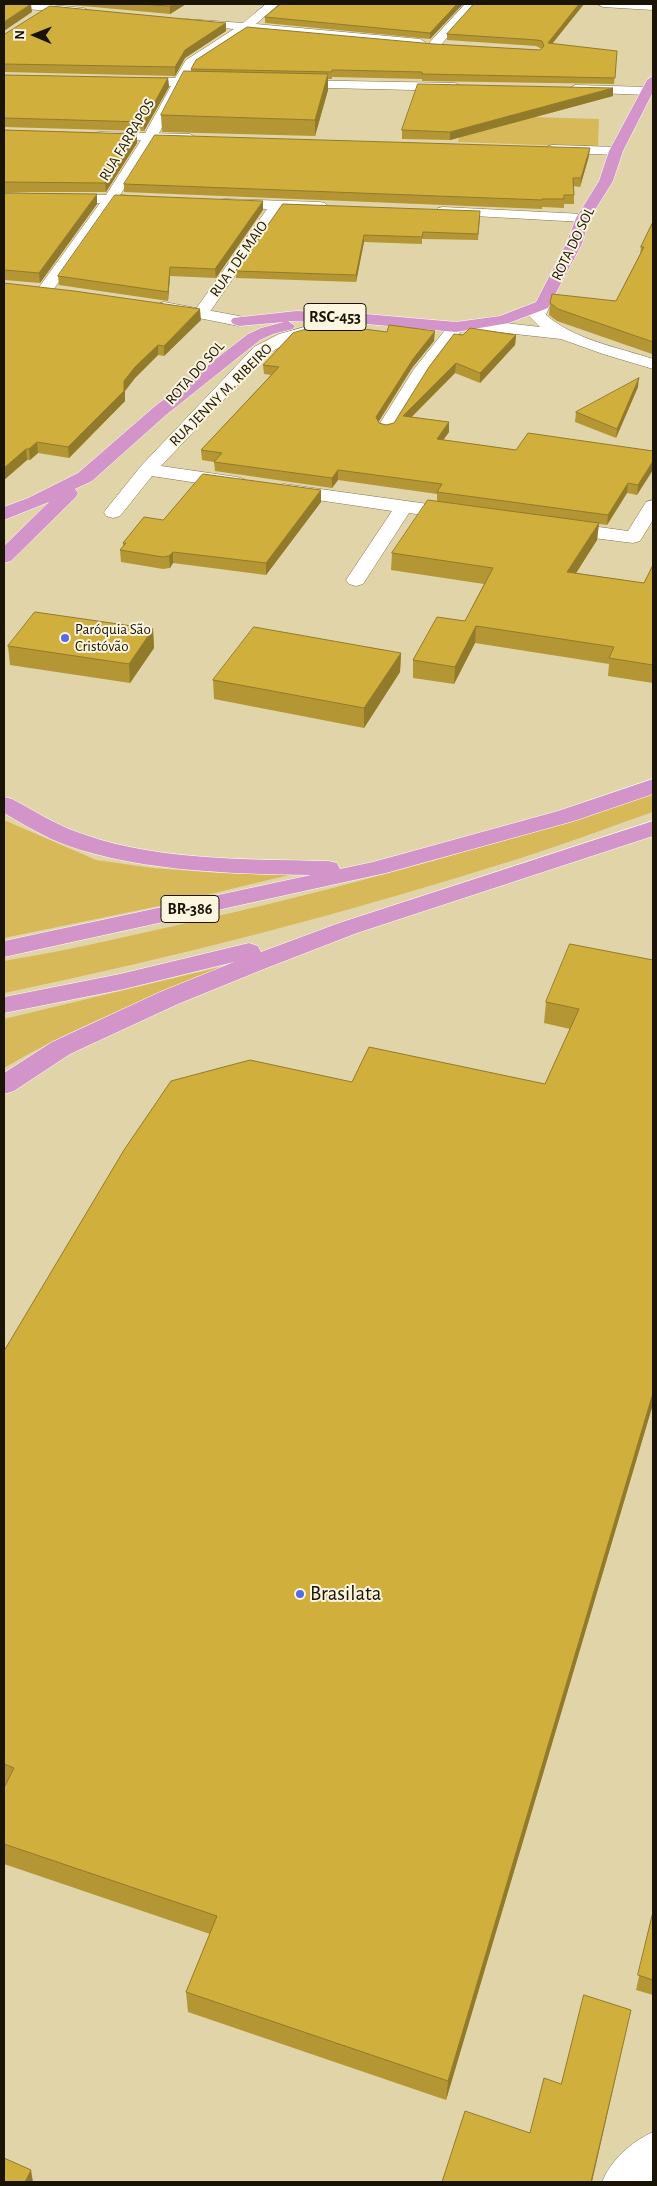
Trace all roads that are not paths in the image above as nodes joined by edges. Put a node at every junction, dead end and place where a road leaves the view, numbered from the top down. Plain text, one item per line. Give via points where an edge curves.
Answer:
1 (4, 4) edge
2 (273, 4) edge
3 (471, 4) edge
4 (603, 4) edge
5 (51, 6) edge
6 (653, 7) edge
7 (97, 12) edge
8 (33, 18) edge
9 (176, 19) edge
10 (246, 26) junction
11 (434, 45) junction
12 (452, 46) edge
13 (121, 81) edge
14 (179, 82) junction
15 (229, 83) edge
16 (279, 84) edge
17 (651, 85) edge
18 (468, 88) edge
19 (558, 89) edge
20 (82, 135) edge
21 (150, 137) junction
22 (207, 139) edge
23 (539, 149) edge
24 (616, 151) junction
25 (4, 197) edge
26 (111, 198) junction
27 (160, 200) edge
28 (208, 202) edge
29 (276, 205) junction
30 (336, 207) edge
31 (424, 210) edge
32 (583, 218) junction
33 (29, 289) edge
34 (45, 290) junction
35 (65, 293) edge
36 (542, 305) junction
37 (152, 306) edge
38 (201, 313) junction
39 (331, 325) junction
40 (479, 325) junction
41 (282, 326) junction
42 (430, 326) junction
43 (456, 327) junction
44 (232, 331) junction
45 (566, 335) junction
46 (653, 364) edge
47 (210, 373) junction
48 (160, 411) junction
49 (386, 428) edge
50 (147, 470) junction
51 (85, 477) junction
52 (653, 506) edge
53 (404, 507) junction
54 (113, 512) dead end
55 (4, 514) edge
56 (470, 516) edge
57 (547, 526) edge
58 (4, 557) edge
59 (356, 580) dead end
60 (653, 786) edge
61 (4, 804) edge
62 (653, 828) edge
63 (653, 839) edge
64 (604, 845) junction
65 (377, 868) junction
66 (348, 928) junction
67 (4, 949) edge
68 (4, 1006) edge
69 (4, 1085) edge
70 (653, 2154) edge
71 (624, 2182) edge

1 - 5 street
2 - 10 street, RUA FARRAPOS
3 - 11 street
4 - 6 street
5 - 7 street
5 - 8 street
9 - 10 street
10 - 11 street
10 - 14 street, RUA FARRAPOS via 190,63
11 - 12 street
13 - 14 street
14 - 15 street
14 - 21 street, RUA FARRAPOS
16 - 18 street
17 - 19 street
17 - 24 highway, ROTA DO SOL
20 - 21 street
21 - 22 street
21 - 26 street, RUA FARRAPOS
23 - 24 street
24 - 32 highway, ROTA DO SOL via 606,181
25 - 26 street
26 - 27 street
26 - 34 street, RUA FARRAPOS
28 - 29 street
29 - 30 street
29 - 38 street, RUA 1 DE MAIO
31 - 32 street
32 - 36 highway, ROTA DO SOL via 574,244
33 - 34 street
34 - 35 street
36 - 40 highway, ROTA DO SOL / RSC-453
36 - 45 street via 537,316
37 - 38 street
38 - 44 street
39 - 41 highway, ROTA DO SOL / RSC-453
39 - 42 highway, ROTA DO SOL / RSC-453
39 - 50 street, RUA JENNY M. RIBEIRO via 287,335 260,351
40 - 43 highway, ROTA DO SOL / RSC-453
40 - 45 street
41 - 44 highway
41 - 47 highway, ROTA DO SOL / RSC-453 via 254,337
42 - 43 highway, ROTA DO SOL / RSC-453
42 - 44 highway, ROTA DO SOL / RSC-453 via 296,316
43 - 49 street via 420,373
44 - 47 highway via 244,329
44 - 48 highway, ROTA DO SOL / RSC-453
45 - 46 street
47 - 48 highway, ROTA DO SOL / RSC-453
48 - 51 highway, ROTA DO SOL / RSC-453
50 - 53 street
50 - 54 street, RUA JENNY M. RIBEIRO
51 - 55 highway, ROTA DO SOL / RSC-453
51 - 58 highway
52 - 57 street via 633,537
53 - 56 street
53 - 59 street
60 - 65 highway, BR-386 via 566,816
61 - 65 highway via 60,834 113,851 188,862 262,867
62 - 64 highway
63 - 64 highway
64 - 66 highway
65 - 67 highway, BR-386
66 - 68 highway
66 - 69 highway via 169,998 62,1048
70 - 71 street

